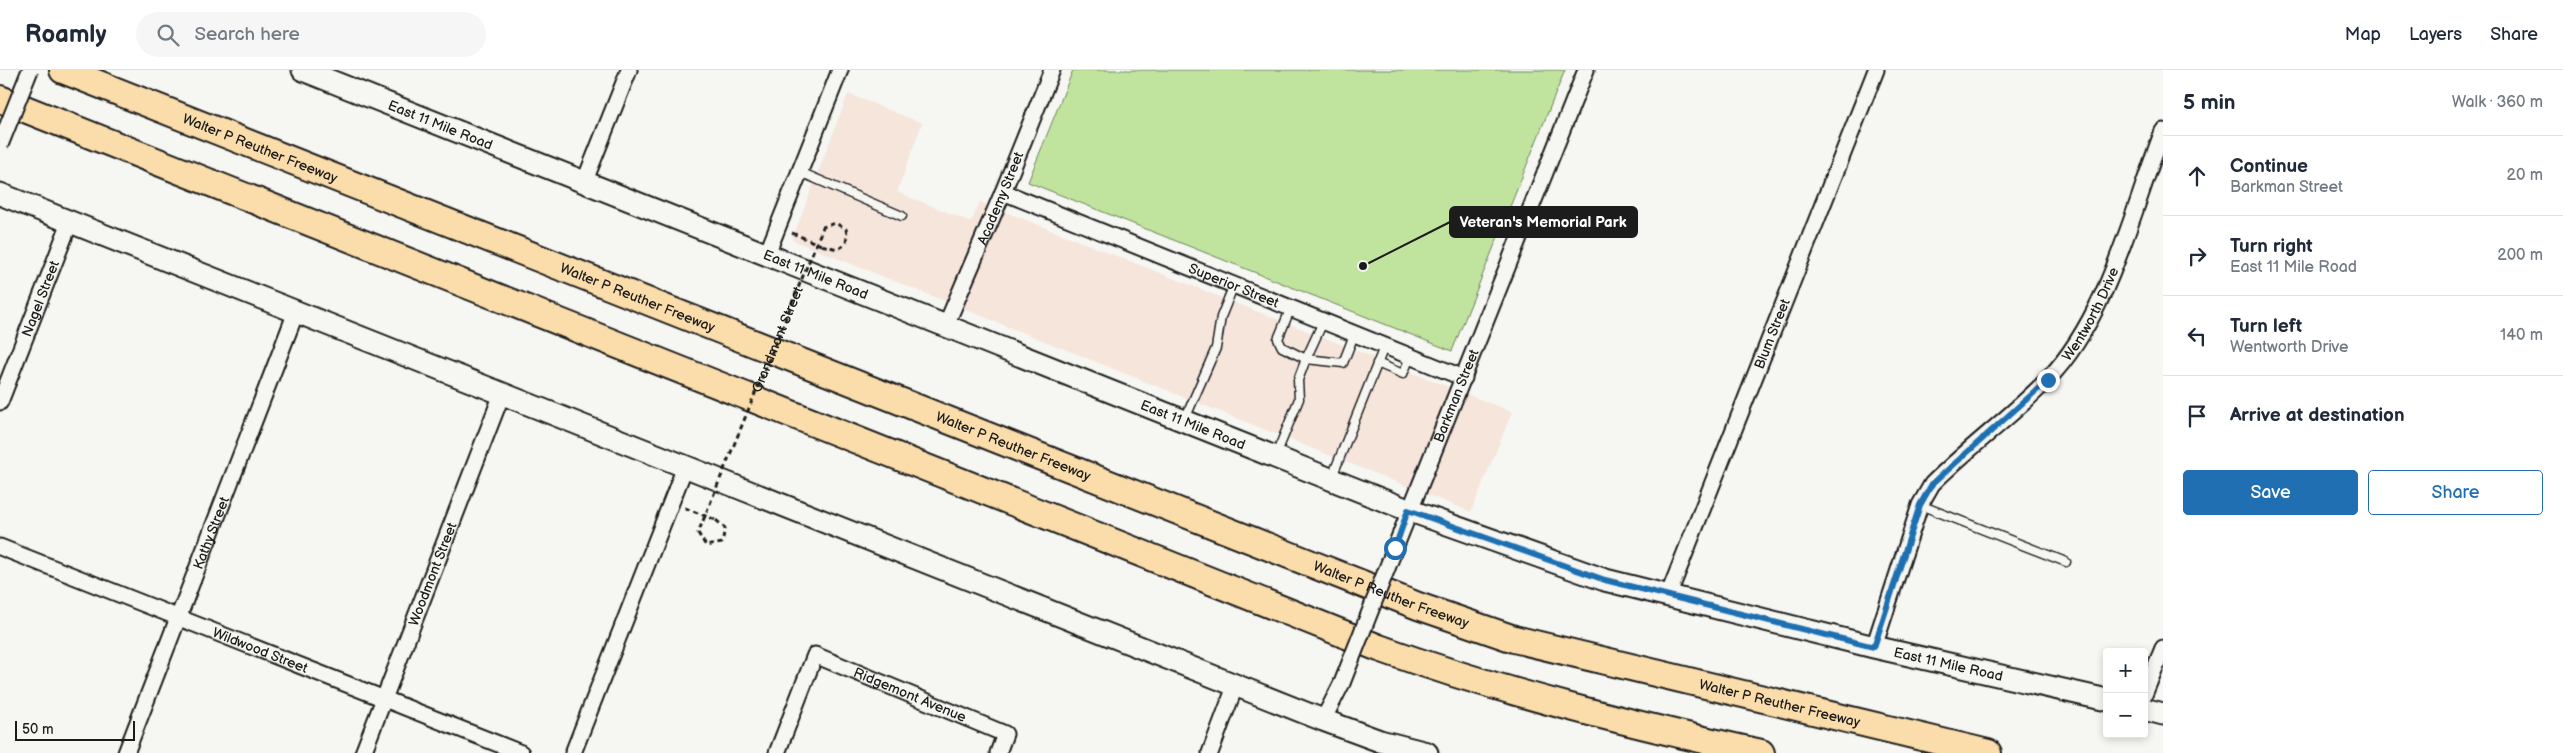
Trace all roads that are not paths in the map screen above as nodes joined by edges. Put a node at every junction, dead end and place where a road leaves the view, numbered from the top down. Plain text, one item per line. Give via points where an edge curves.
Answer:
1 (30, 70) edge
2 (63, 70) edge
3 (303, 70) edge
4 (629, 70) edge
5 (840, 70) edge
6 (1052, 70) edge
7 (1586, 70) edge
8 (1876, 70) edge
9 (0, 99) edge
10 (2163, 131) edge
11 (0, 145) edge
12 (800, 172) junction
13 (584, 182) junction
14 (1004, 192) junction
15 (0, 194) edge
16 (902, 216) dead end
17 (70, 222) junction
18 (767, 254) junction
19 (1233, 287) junction
20 (1290, 310) junction
21 (296, 312) junction
22 (1323, 322) junction
23 (946, 325) junction
24 (1354, 335) junction
25 (1384, 347) junction
26 (1410, 357) junction
27 (1306, 359) junction
28 (1377, 363) junction
29 (1464, 378) junction
30 (502, 394) junction
31 (0, 402) edge
32 (1185, 421) junction
33 (1276, 457) junction
34 (685, 467) junction
35 (1331, 479) junction
36 (1920, 505) junction
37 (1408, 510) junction
38 (0, 547) edge
39 (2066, 562) dead end
40 (1668, 596) junction
41 (179, 618) junction
42 (1874, 647) junction
43 (2163, 648) edge
44 (1236, 684) junction
45 (2145, 693) edge
46 (2103, 699) edge
47 (384, 700) junction
48 (2148, 709) edge
49 (2163, 714) edge
50 (1323, 720) junction
51 (126, 753) edge
52 (363, 753) edge
53 (521, 753) edge
54 (574, 753) edge
55 (777, 753) edge
56 (998, 753) edge
57 (1210, 753) edge
58 (1427, 753) edge
59 (1761, 753) edge
60 (1988, 753) edge

1 - 11 street, bridge
2 - 60 highway, Walter P Reuther Freeway via 1418,606 1514,639
3 - 13 main road, East 11 Mile Road
4 - 13 street
5 - 12 street
6 - 14 street, Academy Street
7 - 29 street, Barkman Street
8 - 40 street, Blum Street
9 - 59 highway via 1379,648 1544,701
10 - 36 street, Wentworth Drive via 2100,298 2077,341 2048,380 1932,484
12 - 16 lane
12 - 18 street
13 - 18 main road, East 11 Mile Road
14 - 19 street, Superior Street
14 - 23 street, Academy Street
15 - 17 main road
17 - 21 main road
17 - 31 street, Nagel Street
18 - 23 main road, East 11 Mile Road
19 - 20 street, Superior Street
19 - 32 lane via 1221,318 1216,348
20 - 22 street, Superior Street
20 - 27 lane via 1278,339 1282,347
21 - 30 main road
21 - 41 street, Kathy Street
22 - 24 street, Superior Street
22 - 27 lane
23 - 32 main road, East 11 Mile Road
24 - 25 street, Superior Street
24 - 27 lane via 1343,363
25 - 26 street, Superior Street
25 - 28 lane
26 - 28 lane via 1403,374
26 - 29 street, Superior Street
27 - 33 lane via 1298,380 1299,399
28 - 35 lane
29 - 37 street, Barkman Street
30 - 34 main road
30 - 47 street, Woodmont Street
32 - 33 main road, East 11 Mile Road
33 - 35 main road, East 11 Mile Road
34 - 44 main road
34 - 54 street
35 - 37 main road, East 11 Mile Road
36 - 39 lane
36 - 42 street, Wentworth Drive
37 - 40 main road, East 11 Mile Road via 1554,564
37 - 50 street, Barkman Street, bridge via 1342,683
38 - 41 street, Wildwood Street
40 - 42 main road, East 11 Mile Road
41 - 47 street, Wildwood Street
41 - 51 street, Kathy Street
42 - 46 main road, East 11 Mile Road
43 - 45 street
44 - 50 main road
44 - 57 street
47 - 52 street, Woodmont Street
47 - 53 street, Wildwood Street
48 - 49 main road
50 - 58 main road via 1380,741
55 - 56 street, Ridgemont Avenue via 815,655 1005,734

